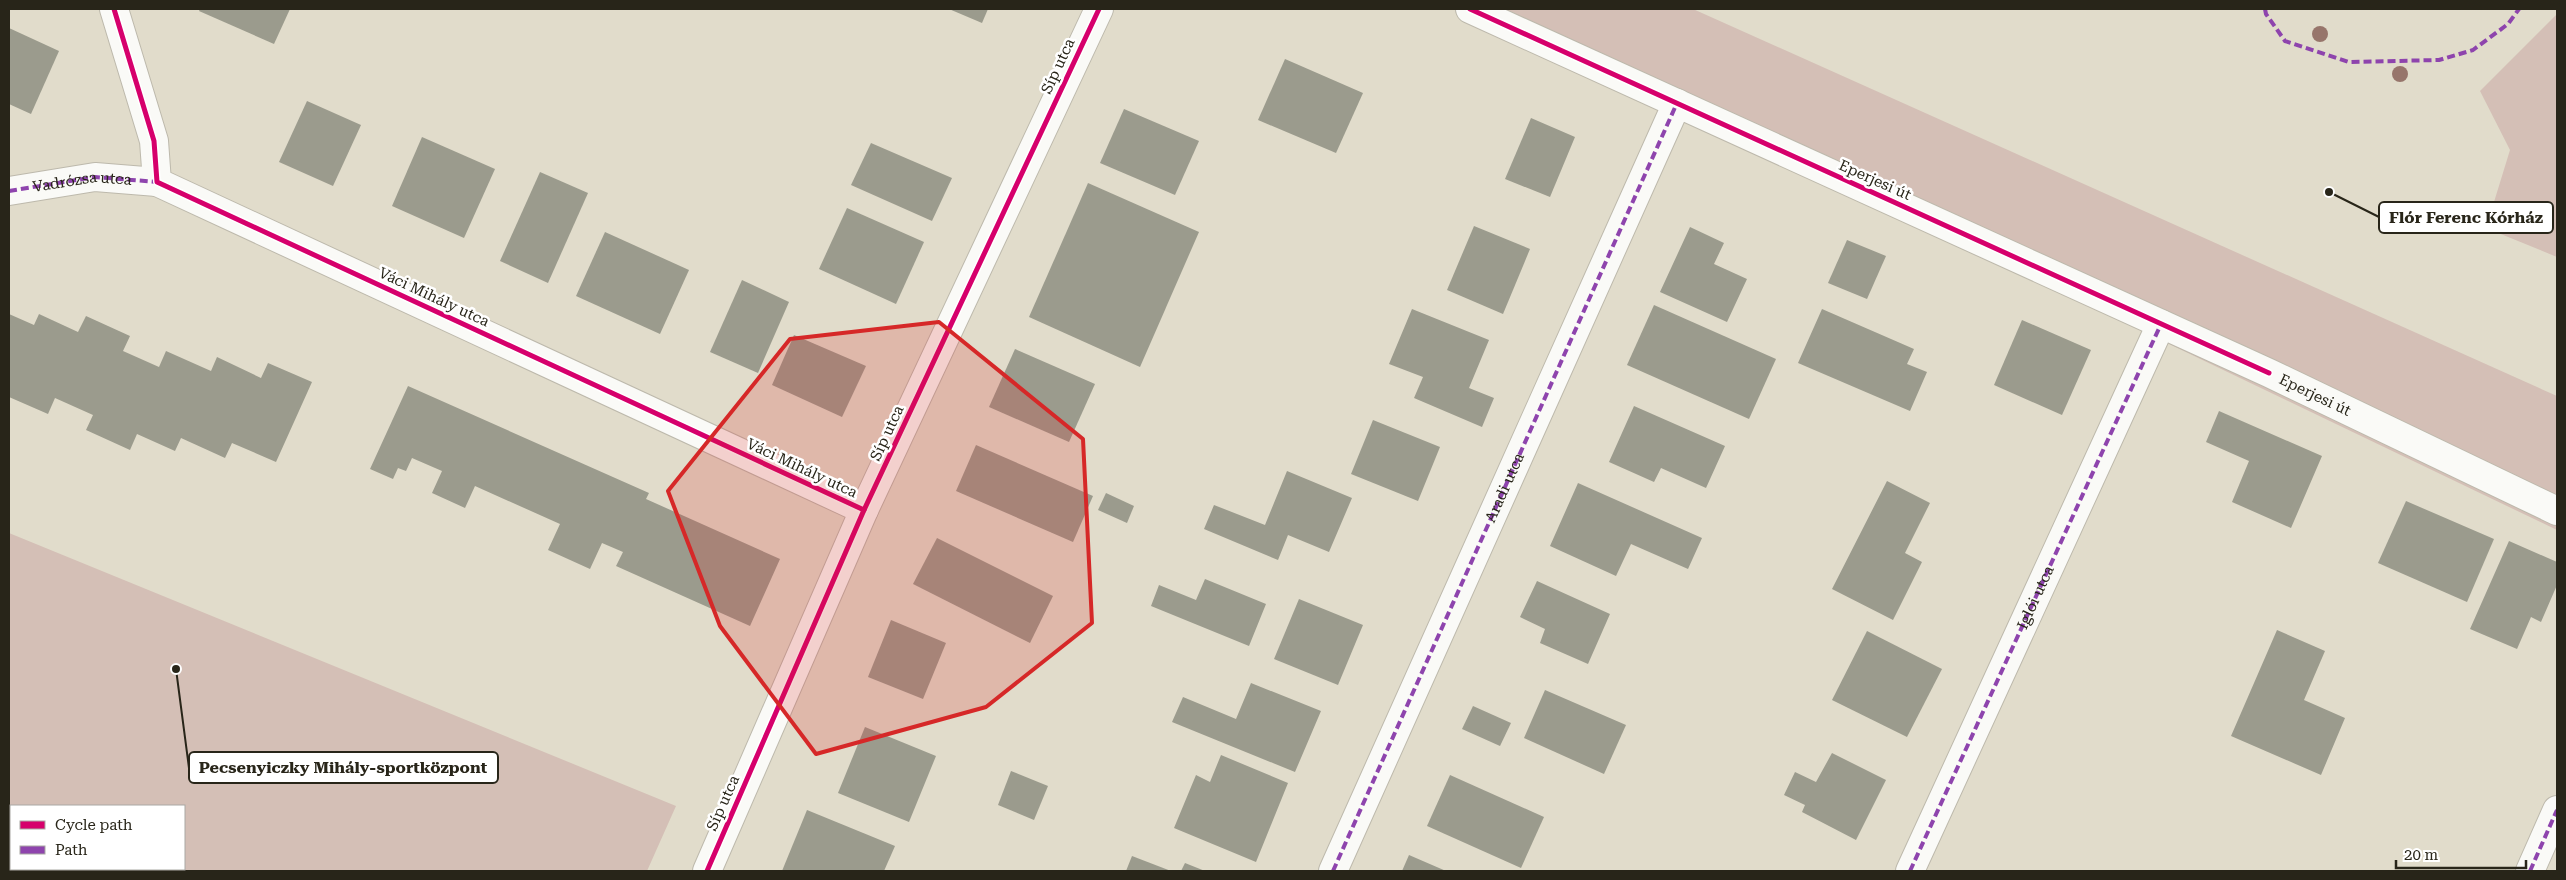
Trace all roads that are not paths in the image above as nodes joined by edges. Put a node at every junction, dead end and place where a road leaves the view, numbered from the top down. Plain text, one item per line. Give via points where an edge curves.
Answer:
1 (114, 9) edge
2 (1099, 9) edge
3 (1470, 9) edge
4 (1677, 103) junction
5 (157, 182) junction
6 (9, 192) edge
7 (2161, 324) junction
8 (864, 510) junction
9 (2557, 510) edge
10 (2557, 810) edge
11 (707, 871) edge
12 (1333, 871) edge
13 (1910, 871) edge
14 (2530, 871) edge

1 - 5 street via 154,141
2 - 8 street, Síp utca
3 - 4 street, Eperjesi út
4 - 7 street, Eperjesi út
4 - 12 street, Aradi utca
5 - 6 street, Vadrózsa utca via 95,177
5 - 8 street, Váci Mihály utca
7 - 9 street, Eperjesi út
7 - 13 street, Iglói utca
8 - 11 street, Síp utca
10 - 14 street

